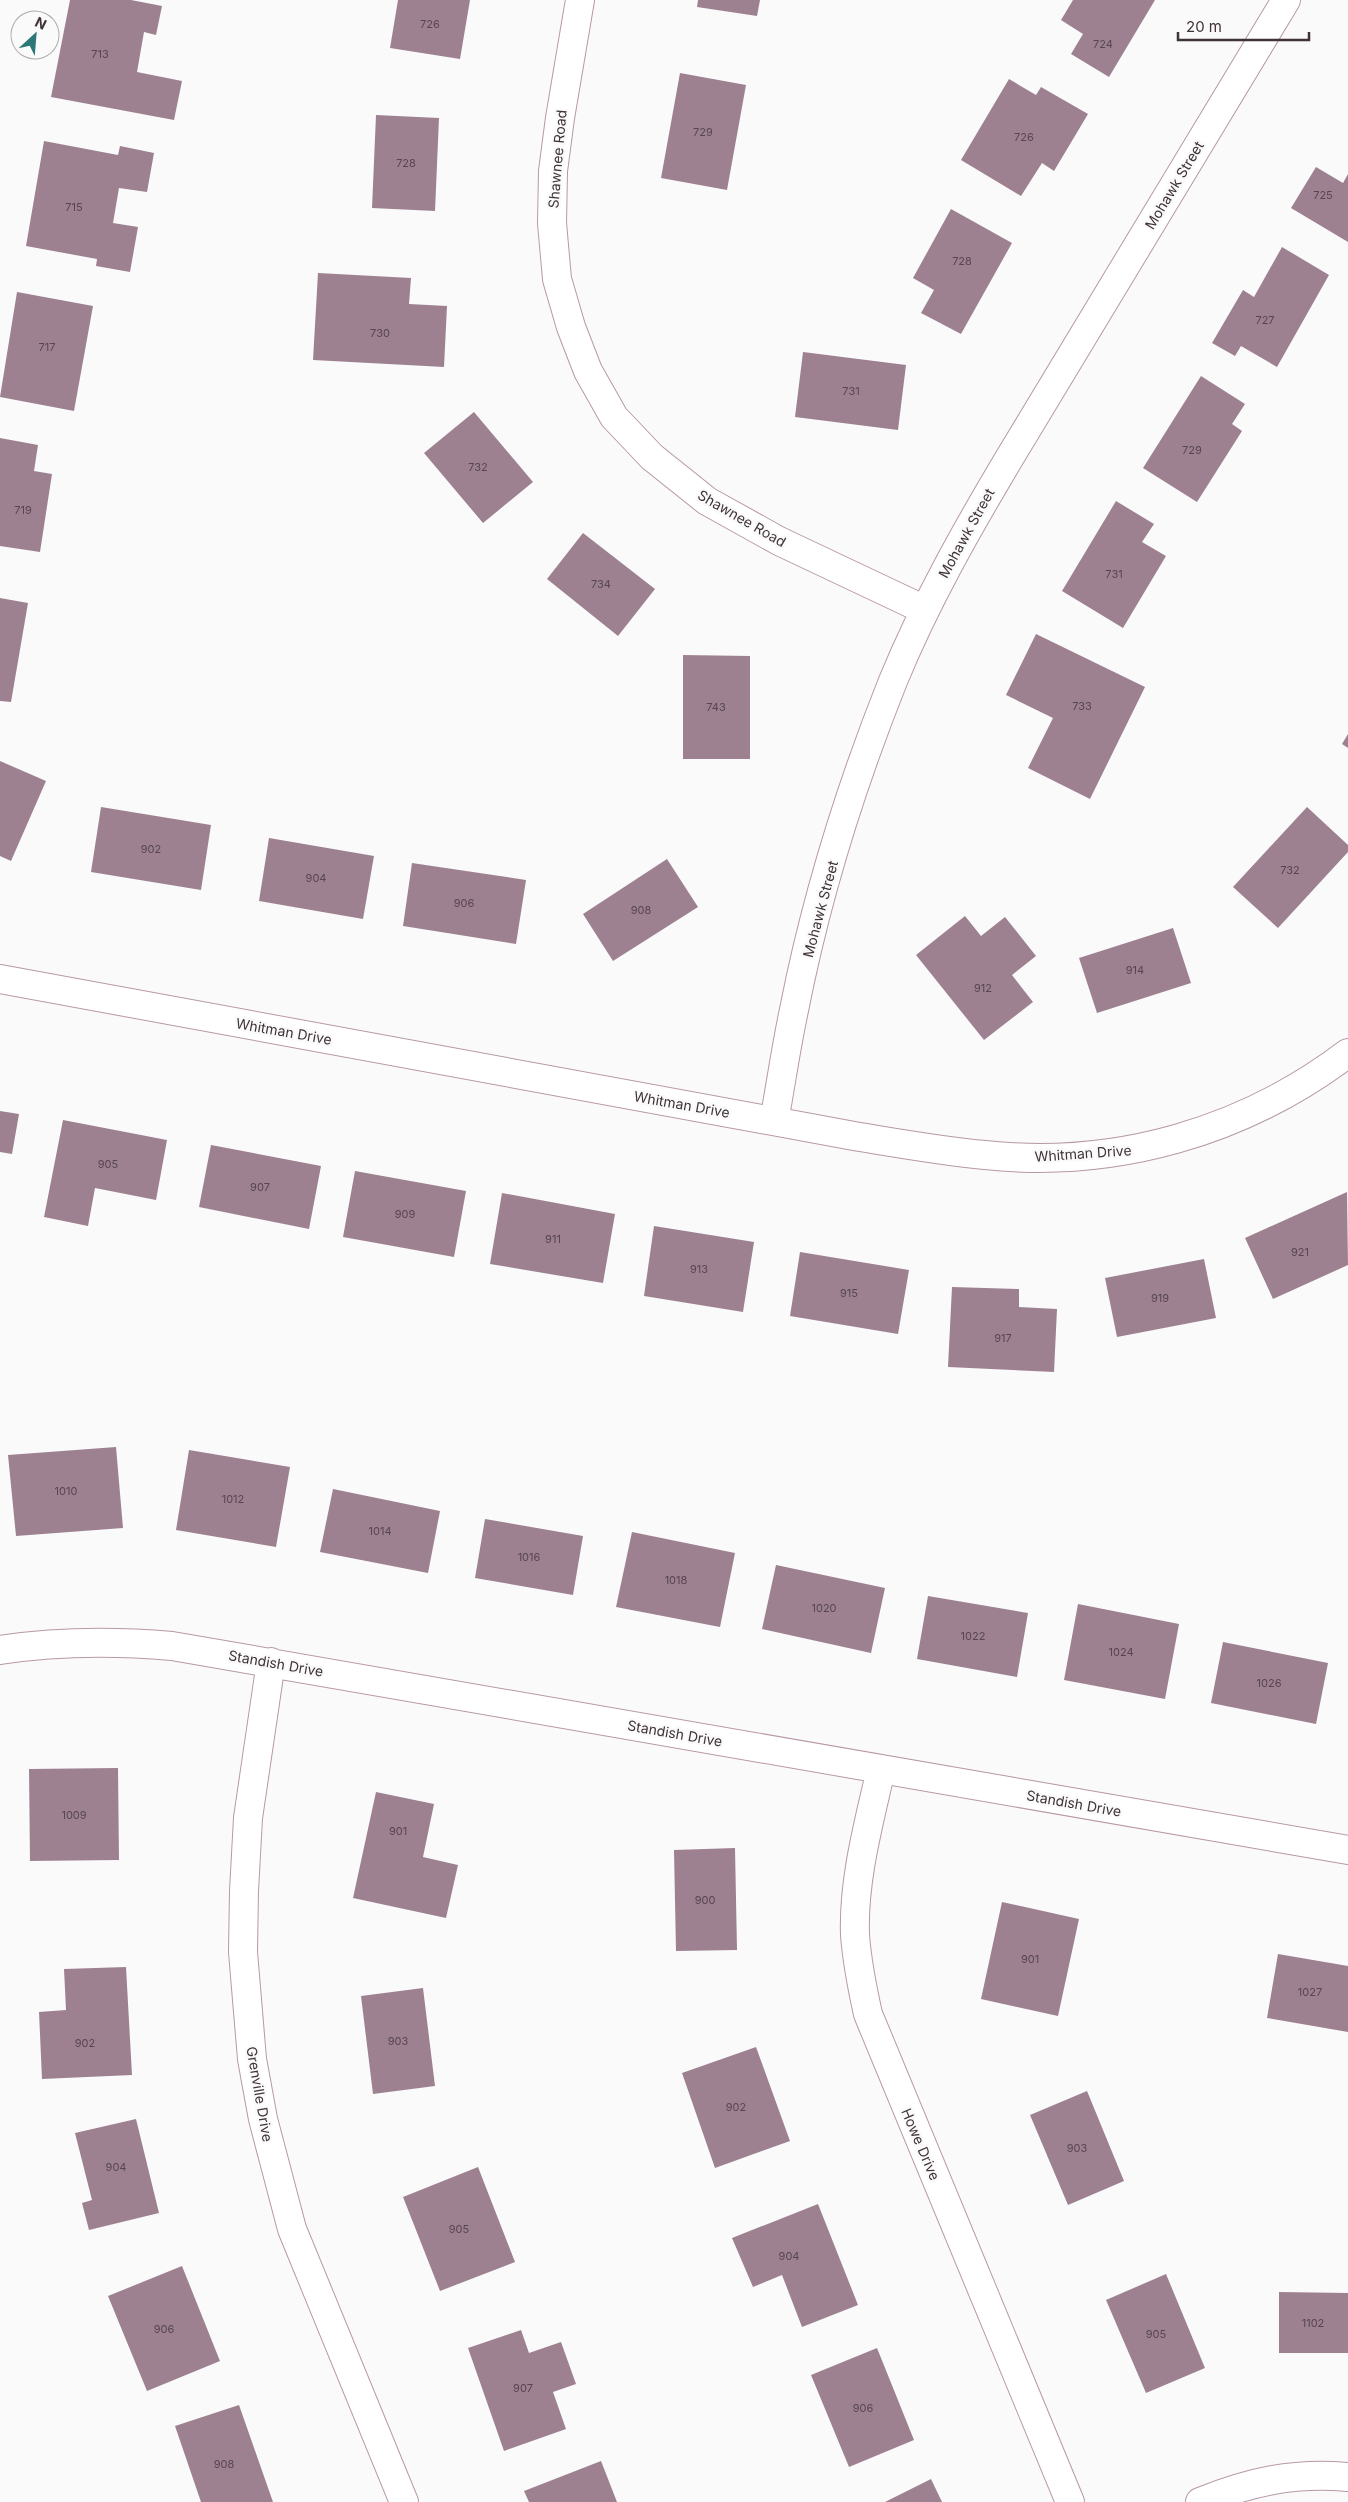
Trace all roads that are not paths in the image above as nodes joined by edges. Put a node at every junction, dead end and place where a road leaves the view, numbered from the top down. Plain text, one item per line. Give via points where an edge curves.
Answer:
1 (580, 0) edge
2 (1286, 0) edge
3 (925, 610) junction
4 (0, 979) edge
5 (1348, 1053) edge
6 (774, 1121) junction
7 (0, 1650) edge
8 (271, 1662) junction
9 (881, 1770) junction
10 (1348, 1850) edge
11 (1348, 2477) edge
12 (404, 2502) edge
13 (1070, 2502) edge
14 (1200, 2502) edge

1 - 3 street, Shawnee Road via 554,162 553,232 557,279 571,326 588,371 614,417 652,457 707,501 780,541
2 - 3 street, Mohawk Street via 966,530
3 - 6 street, Mohawk Street via 894,681 841,831 794,1009
4 - 6 street, Whitman Drive
5 - 6 street, Whitman Drive via 1319,1075 1279,1098 1226,1122 1174,1141 1115,1153 1055,1157 987,1156
7 - 8 street, Standish Drive via 97,1641 172,1646
8 - 9 street, Standish Drive
8 - 12 street, Grenville Drive via 248,1818 243,1952 252,2059 263,2119 292,2229
9 - 10 street, Standish Drive
9 - 13 street, Howe Drive via 862,1863 855,1933 859,1975 868,2014
11 - 14 street via 1287,2476 1239,2486

